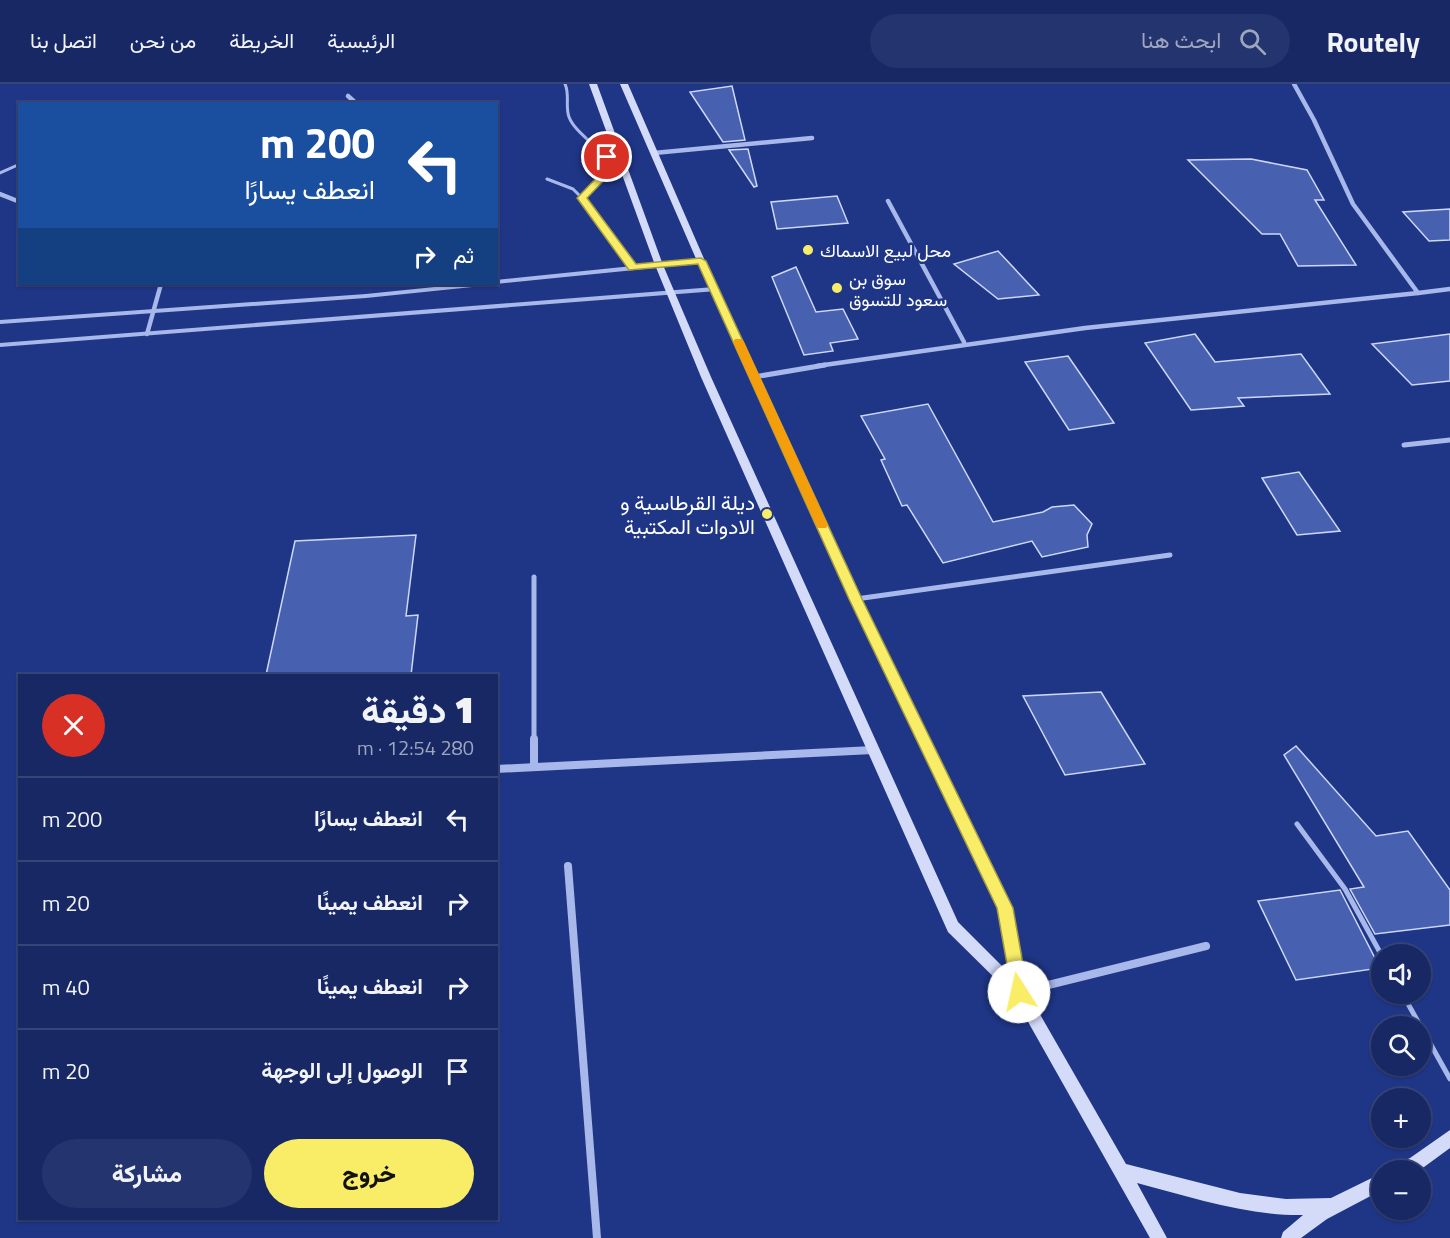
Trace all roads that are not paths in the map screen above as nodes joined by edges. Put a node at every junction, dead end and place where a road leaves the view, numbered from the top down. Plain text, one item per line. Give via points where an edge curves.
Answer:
1 (565, 84) edge
2 (593, 84) edge
3 (624, 84) edge
4 (1294, 84) edge
5 (348, 96) dead end
6 (355, 102) edge
7 (812, 138) dead end
8 (654, 153) junction
9 (18, 165) edge
10 (0, 173) edge
11 (547, 178) dead end
12 (0, 194) edge
13 (582, 198) junction
14 (18, 201) edge
15 (888, 201) dead end
16 (701, 261) junction
17 (659, 265) junction
18 (633, 268) junction
19 (498, 282) edge
20 (161, 285) edge
21 (472, 285) edge
22 (714, 289) junction
23 (1450, 289) edge
24 (671, 293) junction
25 (1418, 293) junction
26 (154, 310) junction
27 (0, 322) edge
28 (147, 334) junction
29 (964, 342) junction
30 (0, 345) edge
31 (754, 376) junction
32 (1450, 440) edge
33 (1404, 446) dead end
34 (1170, 555) dead end
35 (534, 577) dead end
36 (856, 599) junction
37 (873, 750) junction
38 (534, 766) junction
39 (498, 769) edge
40 (1297, 825) dead end
41 (568, 866) dead end
42 (1375, 944) edge
43 (1206, 946) dead end
44 (1019, 992) junction
45 (1408, 1004) edge
46 (1450, 1079) edge
47 (1450, 1138) edge
48 (1421, 1160) edge
49 (1120, 1171) junction
50 (1371, 1186) edge
51 (1331, 1206) junction
52 (597, 1238) edge
53 (1159, 1238) edge
54 (1289, 1238) edge

1 - 13 lane via 567,116 610,164 606,174
2 - 17 main road
3 - 8 main road
4 - 25 street via 1353,204
5 - 6 street
7 - 8 street
8 - 16 main road
9 - 10 lane
11 - 13 lane via 573,189
12 - 14 street
13 - 18 lane
15 - 29 street
16 - 17 street
16 - 22 main road
17 - 18 street
17 - 24 main road
18 - 19 street
20 - 26 street
21 - 26 street
22 - 24 street
22 - 31 main road
23 - 25 street
24 - 28 street
24 - 37 main road
25 - 29 street
26 - 27 street
26 - 28 street
28 - 30 street
29 - 31 street
31 - 36 main road
32 - 33 street
34 - 36 street
35 - 38 street
36 - 44 main road via 1005,908
37 - 38 street
37 - 44 main road via 953,927
38 - 39 street
40 - 42 lane via 1345,889
41 - 52 street
43 - 44 street
44 - 49 main road
45 - 46 lane
47 - 48 main road
49 - 51 main road via 1240,1201 1286,1207
49 - 53 main road
50 - 51 main road
51 - 54 main road

